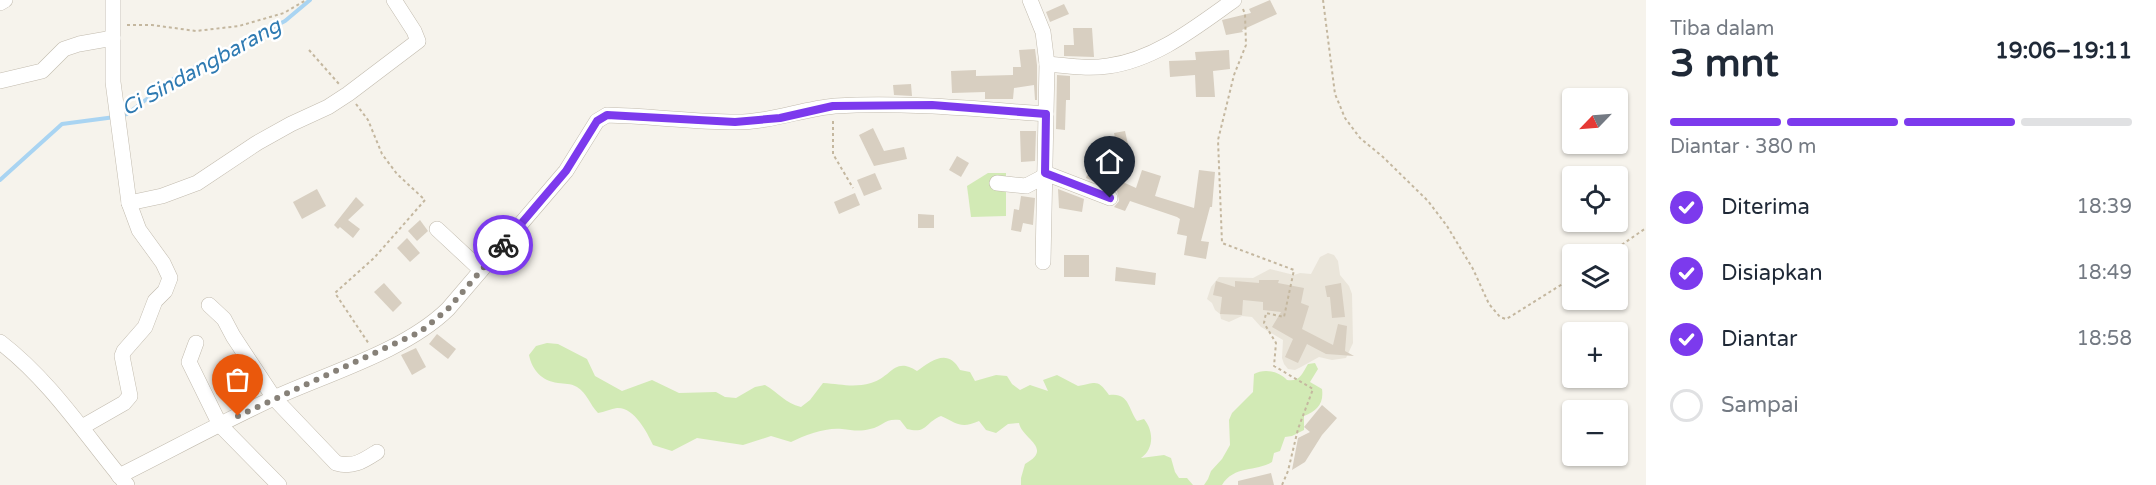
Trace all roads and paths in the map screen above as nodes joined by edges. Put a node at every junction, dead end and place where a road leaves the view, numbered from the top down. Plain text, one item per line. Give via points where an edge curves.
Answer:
1 (5, 0) edge
2 (113, 0) edge
3 (306, 0) edge
4 (394, 0) edge
5 (1030, 0) edge
6 (1323, 0) edge
7 (0, 3) edge
8 (1238, 4) edge
9 (113, 31) junction
10 (309, 50) dead end
11 (1047, 64) junction
12 (0, 81) edge
13 (348, 94) junction
14 (833, 106) junction
15 (1046, 114) junction
16 (1045, 175) junction
17 (997, 183) dead end
18 (853, 188) dead end
19 (1110, 198) dead end
20 (129, 203) junction
21 (1646, 228) edge
22 (437, 229) dead end
23 (1623, 244) edge
24 (1043, 262) dead end
25 (482, 270) junction
26 (1562, 284) edge
27 (210, 305) dead end
28 (0, 342) edge
29 (196, 343) dead end
30 (376, 354) junction
31 (274, 398) junction
32 (220, 424) junction
33 (82, 427) junction
34 (377, 452) dead end
35 (123, 481) edge
36 (279, 485) edge
37 (1282, 485) edge

1 - 7 street
2 - 9 street
3 - 9 path via 284,13 239,26 196,31 152,24
4 - 13 street via 418,41
5 - 11 street via 1043,32
6 - 26 path via 1335,94 1345,118 1360,138 1434,210 1468,260 1489,304 1506,319
8 - 11 street via 1153,53 1126,63 1106,67
8 - 37 path via 1245,14 1246,45 1234,75 1218,140 1222,243 1294,270 1284,317 1266,313 1264,323 1276,344 1274,366 1313,389
9 - 12 street via 64,49 42,71
9 - 20 street via 113,82
10 - 13 path
11 - 15 street
13 - 20 street via 257,143 197,183
13 - 30 path via 368,120 382,153 424,200 374,258 335,293
14 - 15 street via 932,105
14 - 18 path via 834,154
14 - 25 street via 744,122 602,117 566,171
15 - 16 street
16 - 17 street via 1030,185
16 - 19 street
16 - 24 street
20 - 33 street via 139,230 168,271 169,285 155,301 145,327 122,356 130,391 128,401
21 - 23 path
22 - 25 street
25 - 30 street via 436,321
27 - 31 street via 224,318
28 - 33 street via 43,382
29 - 32 street via 189,362
30 - 31 street
31 - 32 street
31 - 34 street via 336,464 348,467
32 - 35 street
32 - 36 street
33 - 35 street

